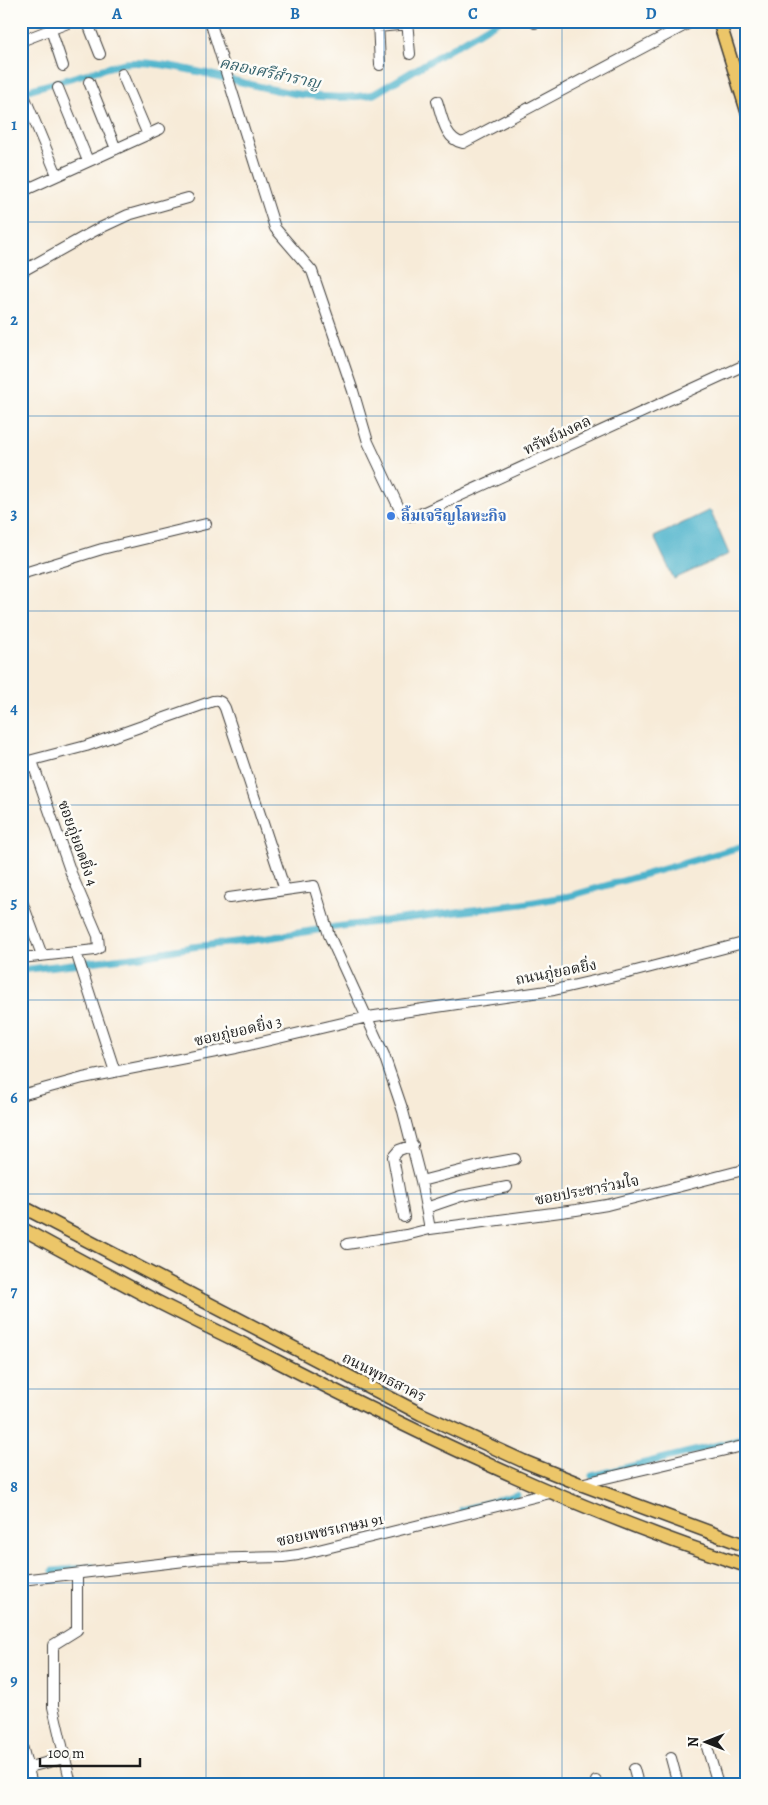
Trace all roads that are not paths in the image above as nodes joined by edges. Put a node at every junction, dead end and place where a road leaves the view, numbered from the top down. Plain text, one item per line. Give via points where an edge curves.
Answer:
1 (73, 21) edge
2 (87, 21) edge
3 (210, 21) edge
4 (693, 21) edge
5 (719, 21) edge
6 (407, 23) edge
7 (378, 24) edge
8 (50, 26) edge
9 (21, 41) edge
10 (100, 54) dead end
11 (410, 54) dead end
12 (380, 65) dead end
13 (63, 66) dead end
14 (122, 74) dead end
15 (89, 82) dead end
16 (58, 88) dead end
17 (26, 98) dead end
18 (437, 101) dead end
19 (747, 111) edge
20 (160, 129) dead end
21 (148, 134) junction
22 (116, 149) junction
23 (88, 161) junction
24 (58, 175) junction
25 (22, 188) edge
26 (188, 198) dead end
27 (21, 272) edge
28 (747, 364) edge
29 (206, 524) dead end
30 (21, 574) edge
31 (32, 760) junction
32 (21, 763) edge
33 (285, 890) junction
34 (21, 898) edge
35 (229, 898) dead end
36 (747, 942) edge
37 (76, 952) junction
38 (42, 955) junction
39 (21, 958) edge
40 (368, 1017) junction
41 (115, 1072) junction
42 (21, 1094) edge
43 (413, 1145) junction
44 (515, 1159) dead end
45 (747, 1169) edge
46 (421, 1181) junction
47 (507, 1187) dead end
48 (21, 1206) edge
49 (426, 1208) junction
50 (404, 1217) dead end
51 (21, 1228) edge
52 (430, 1229) junction
53 (347, 1244) dead end
54 (167, 1281) junction
55 (156, 1301) junction
56 (747, 1445) edge
57 (580, 1484) junction
58 (550, 1493) junction
59 (747, 1546) edge
60 (747, 1566) edge
61 (77, 1574) junction
62 (21, 1580) edge
63 (21, 1742) edge
64 (707, 1746) dead end
65 (65, 1758) junction
66 (671, 1758) dead end
67 (25, 1768) edge
68 (634, 1769) dead end
69 (32, 1784) edge
70 (71, 1784) edge
71 (638, 1784) edge
72 (678, 1784) edge
73 (718, 1784) edge

1 - 8 street
2 - 10 street
3 - 28 street, ทรัพย์มงคล via 275,228 312,271 367,438 401,512 407,516 412,517
4 - 18 street via 462,143 451,137
5 - 19 main road
6 - 7 street
6 - 11 street
7 - 12 street
8 - 9 street
8 - 13 street
14 - 21 street
15 - 22 street
16 - 23 street
17 - 24 street
20 - 21 street
21 - 22 street
22 - 23 street
23 - 24 street
24 - 25 street
26 - 27 street via 128,215
29 - 30 street via 102,549
31 - 32 street
31 - 33 street via 86,746 218,700 225,708
31 - 37 street, ซอยภู่ยอดยิ่ง 4 via 98,936 99,948
33 - 35 street
33 - 40 street via 314,886 329,935
34 - 38 street
36 - 40 street, ถนนภู่ยอดยิ่ง via 554,990
37 - 38 street
37 - 41 street
38 - 39 street
40 - 41 street, ซอยภู่ยอดยิ่ง 3
40 - 43 street
41 - 42 street, ซอยภู่ยอดยิ่ง 3
43 - 46 street
43 - 50 street via 399,1150 393,1157
44 - 46 street
45 - 52 street, ซอยประชาร่วมใจ via 600,1206
46 - 49 street
47 - 49 street via 461,1196
48 - 54 main road, ถนนพุทธสาคร
49 - 52 street
51 - 55 main road
52 - 53 street, ซอยประชาร่วมใจ
54 - 55 main road
54 - 57 main road, ถนนพุทธสาคร via 412,1410
55 - 58 main road via 418,1433
56 - 57 street
57 - 59 main road, ถนนพุทธสาคร
58 - 60 main road
58 - 61 street, ซอยเพชรเกษม 91 via 298,1555 202,1559
61 - 62 street, ซอยเพชรเกษม 91
61 - 65 street via 77,1630 53,1645 53,1707
63 - 67 street
64 - 73 street
65 - 67 street
65 - 70 street
66 - 72 street
67 - 69 street
68 - 71 street

